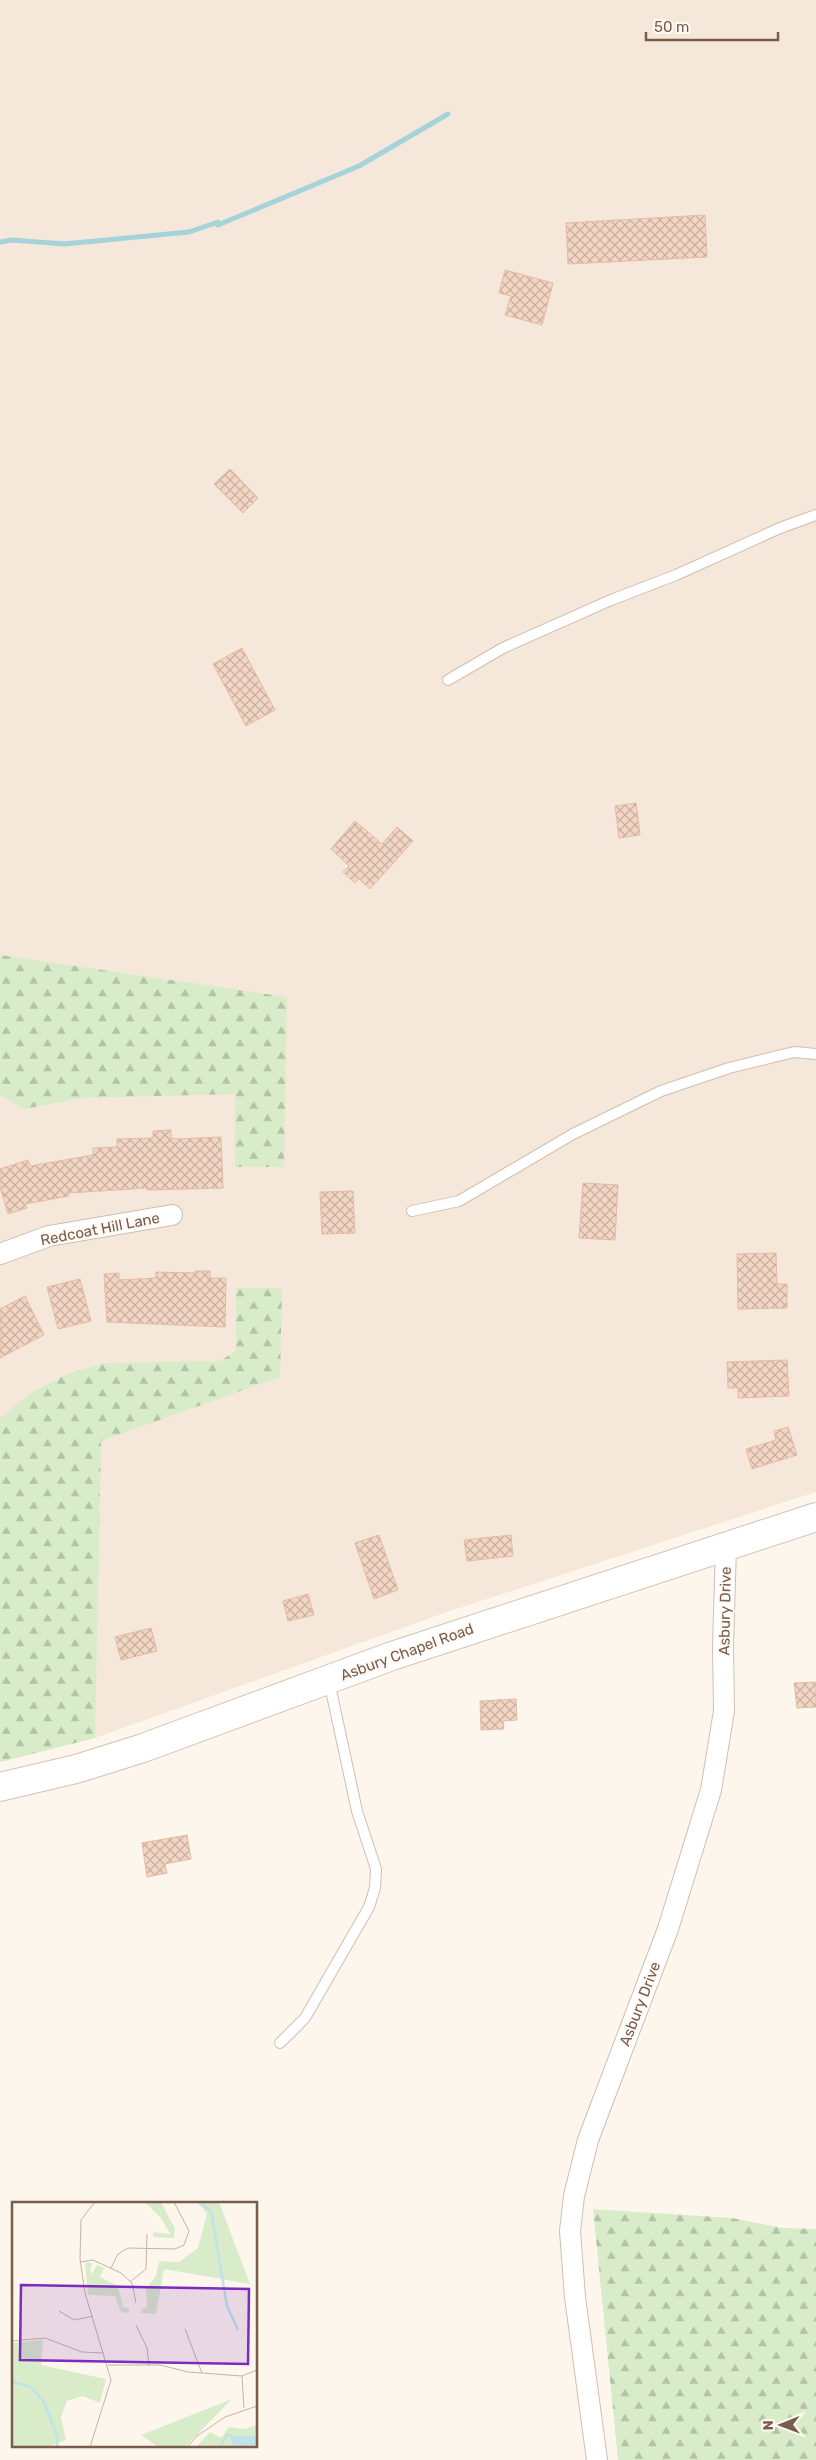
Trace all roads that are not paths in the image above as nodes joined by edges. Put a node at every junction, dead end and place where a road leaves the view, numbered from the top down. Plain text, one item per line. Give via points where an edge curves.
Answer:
1 (816, 515) edge
2 (448, 680) dead end
3 (816, 1054) edge
4 (412, 1211) dead end
5 (172, 1215) dead end
6 (0, 1254) edge
7 (816, 1517) edge
8 (726, 1546) junction
9 (329, 1679) junction
10 (0, 1787) edge
11 (280, 2043) dead end
12 (597, 2460) edge

1 - 2 lane via 503,648
3 - 4 lane via 794,1052 729,1068 660,1091 573,1134 458,1201
5 - 6 street, Redcoat Hill Lane via 50,1236
7 - 8 main road, Asbury Chapel Road
8 - 9 main road, Asbury Chapel Road via 493,1621
8 - 12 street, Asbury Drive via 724,1711 711,1790 668,1929 588,2140 574,2196 570,2230 575,2297
9 - 10 main road, Asbury Chapel Road via 143,1748 76,1769
9 - 11 lane via 357,1811 376,1869 375,1888 369,1907 305,2018

